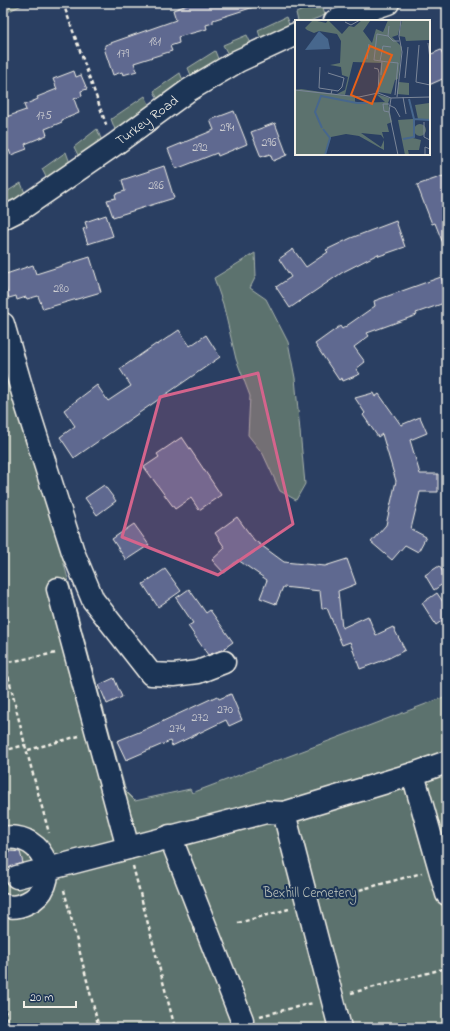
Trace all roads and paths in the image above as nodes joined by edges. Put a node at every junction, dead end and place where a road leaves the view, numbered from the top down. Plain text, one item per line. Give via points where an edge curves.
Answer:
1 (63, 3) edge
2 (388, 3) edge
3 (338, 20) edge
4 (295, 34) edge
5 (114, 145) junction
6 (3, 218) edge
7 (3, 324) edge
8 (58, 589) dead end
9 (74, 649) junction
10 (224, 662) dead end
11 (3, 663) edge
12 (96, 731) junction
13 (25, 745) dead end
14 (28, 750) dead end
15 (3, 751) edge
16 (447, 762) edge
17 (413, 774) junction
18 (284, 813) junction
19 (170, 836) junction
20 (3, 838) edge
21 (128, 848) junction
22 (440, 868) junction
23 (47, 869) junction
24 (8, 879) edge
25 (447, 894) edge
26 (308, 904) junction
27 (3, 905) edge
28 (238, 923) dead end
29 (3, 1003) edge
30 (4, 1013) edge
31 (10, 1028) edge
32 (175, 1028) edge
33 (241, 1028) edge
34 (340, 1028) edge

1 - 5 path
2 - 3 street
4 - 5 street, Turkey Road via 238,61 189,90
5 - 6 street, Turkey Road via 21,209
7 - 10 street via 73,552 93,600 151,674 198,672
8 - 9 street
9 - 11 path
9 - 12 street
12 - 14 path
12 - 21 street
13 - 15 path
16 - 17 street
17 - 18 street
17 - 22 street
18 - 19 street via 266,812
18 - 26 street
19 - 21 street
19 - 33 street via 242,1020
20 - 23 street via 19,838 32,843 42,854
21 - 23 street
21 - 32 path
22 - 25 street
22 - 26 path
23 - 24 street
23 - 27 street via 41,892 32,901 20,906
26 - 28 path
26 - 34 street
29 - 30 path
30 - 31 path

